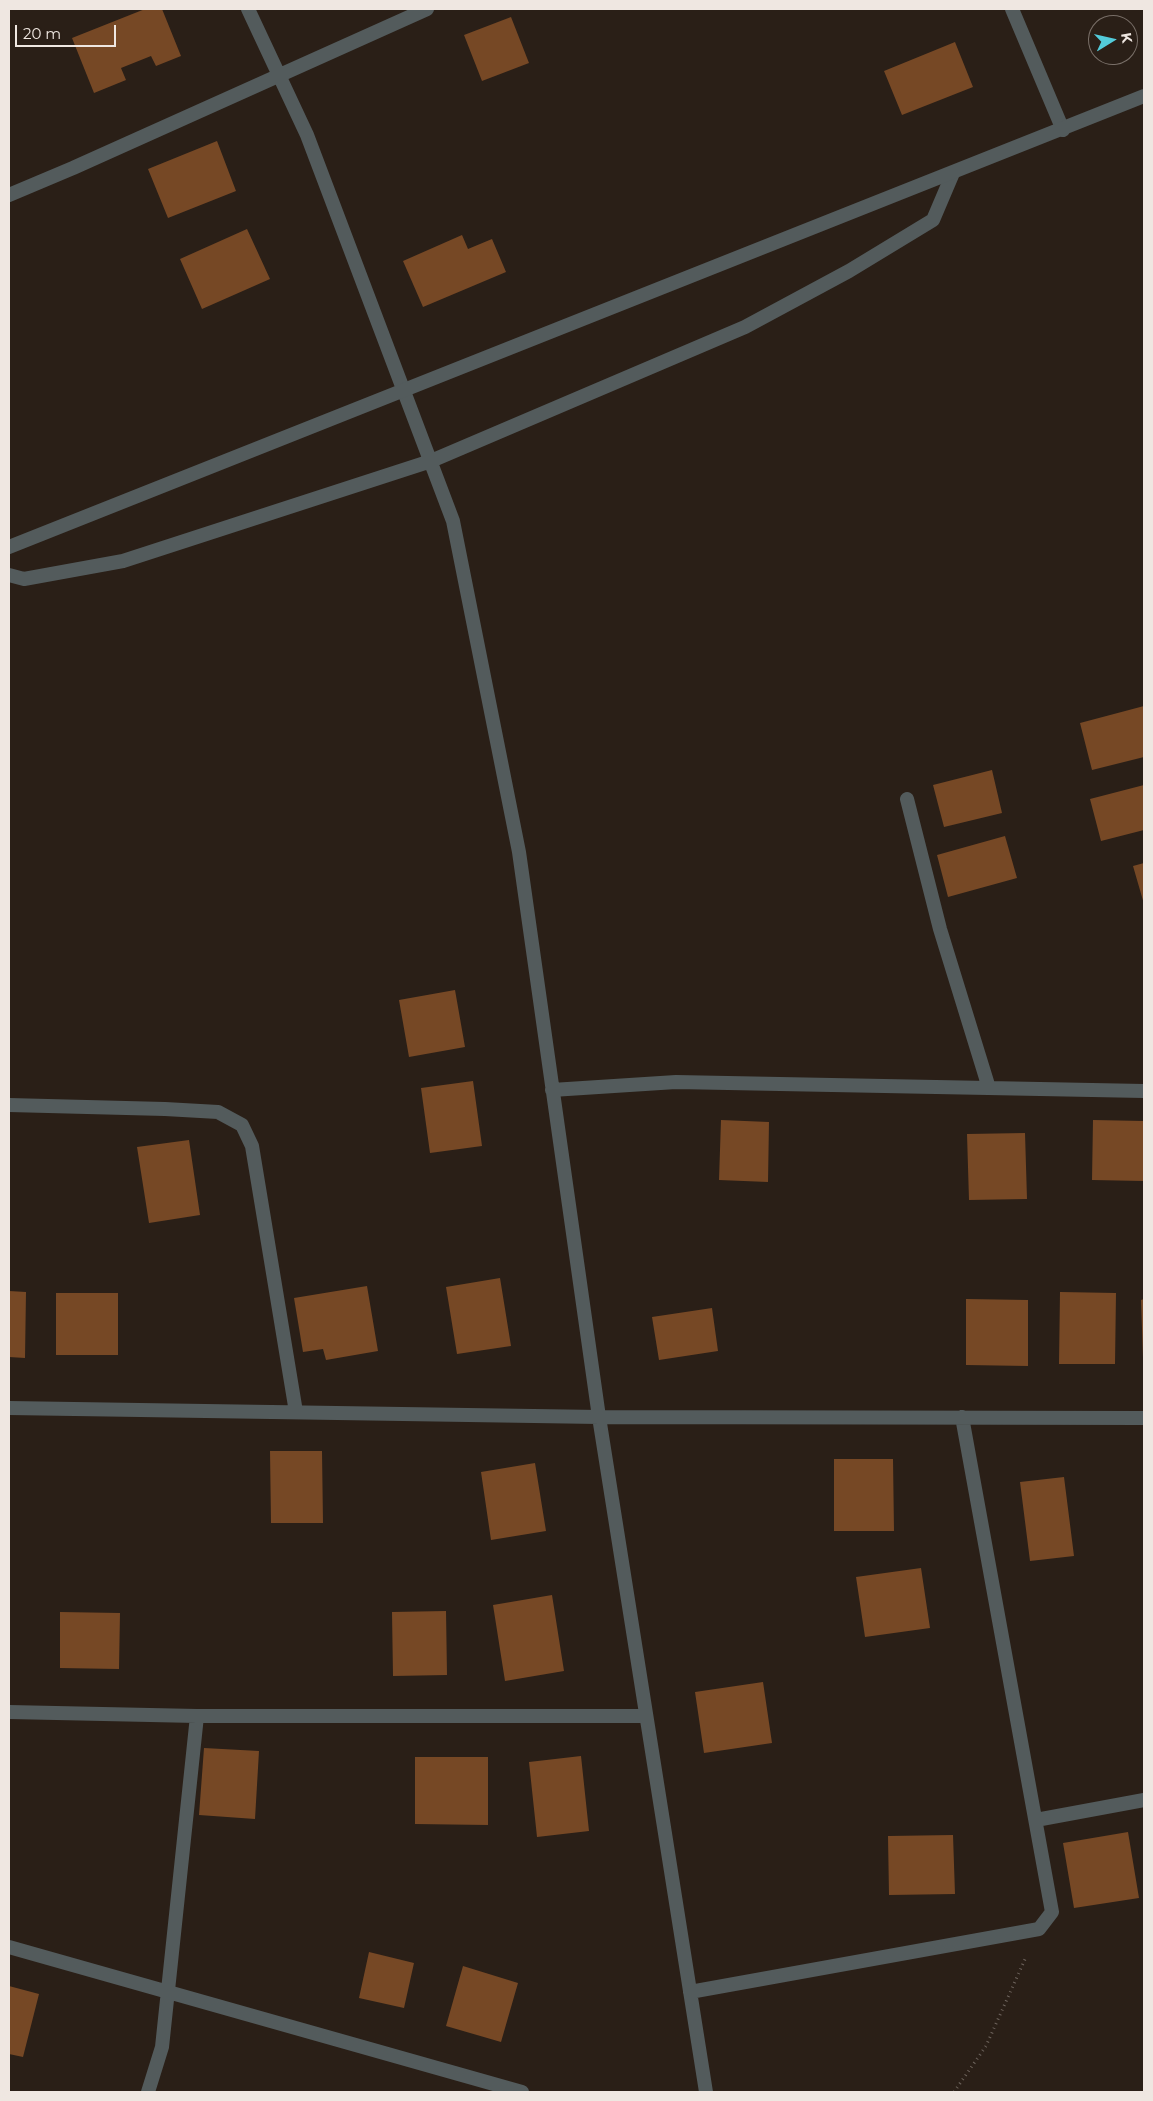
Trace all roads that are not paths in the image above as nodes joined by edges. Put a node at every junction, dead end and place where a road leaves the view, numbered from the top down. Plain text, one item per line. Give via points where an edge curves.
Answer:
1 (248, 9) edge
2 (427, 9) edge
3 (1012, 9) edge
4 (278, 74) junction
5 (1144, 96) edge
6 (1063, 130) junction
7 (953, 173) junction
8 (9, 195) edge
9 (404, 391) junction
10 (430, 461) junction
11 (9, 547) edge
12 (9, 575) edge
13 (907, 799) dead end
14 (989, 1088) junction
15 (552, 1090) junction
16 (1144, 1091) edge
17 (9, 1105) edge
18 (9, 1408) edge
19 (296, 1412) junction
20 (599, 1417) junction
21 (962, 1418) junction
22 (1144, 1418) edge
23 (9, 1712) edge
24 (197, 1716) junction
25 (646, 1716) junction
26 (1144, 1800) edge
27 (1036, 1820) junction
28 (9, 1947) edge
29 (168, 1992) junction
30 (690, 1992) junction
31 (148, 2092) edge
32 (522, 2092) edge
33 (706, 2092) edge

1 - 4 street
2 - 4 street
3 - 6 street
4 - 8 street
4 - 9 street via 307,135
5 - 6 street
6 - 7 street
7 - 9 street
7 - 10 street via 934,220 840,275 745,327
9 - 10 street
9 - 11 street
10 - 12 street via 123,561 24,578
10 - 15 street via 453,521 517,842
13 - 14 street via 940,928
14 - 15 street via 676,1082
14 - 16 street
15 - 20 street
17 - 19 street via 218,1112 242,1125 252,1146
18 - 19 street
19 - 20 street
20 - 21 street
20 - 25 street
21 - 22 street
21 - 27 street
23 - 24 street
24 - 25 street
24 - 29 street
25 - 30 street
26 - 27 street
27 - 30 street via 1052,1912 1039,1929
28 - 29 street
29 - 31 street via 162,2047
29 - 32 street
30 - 33 street

